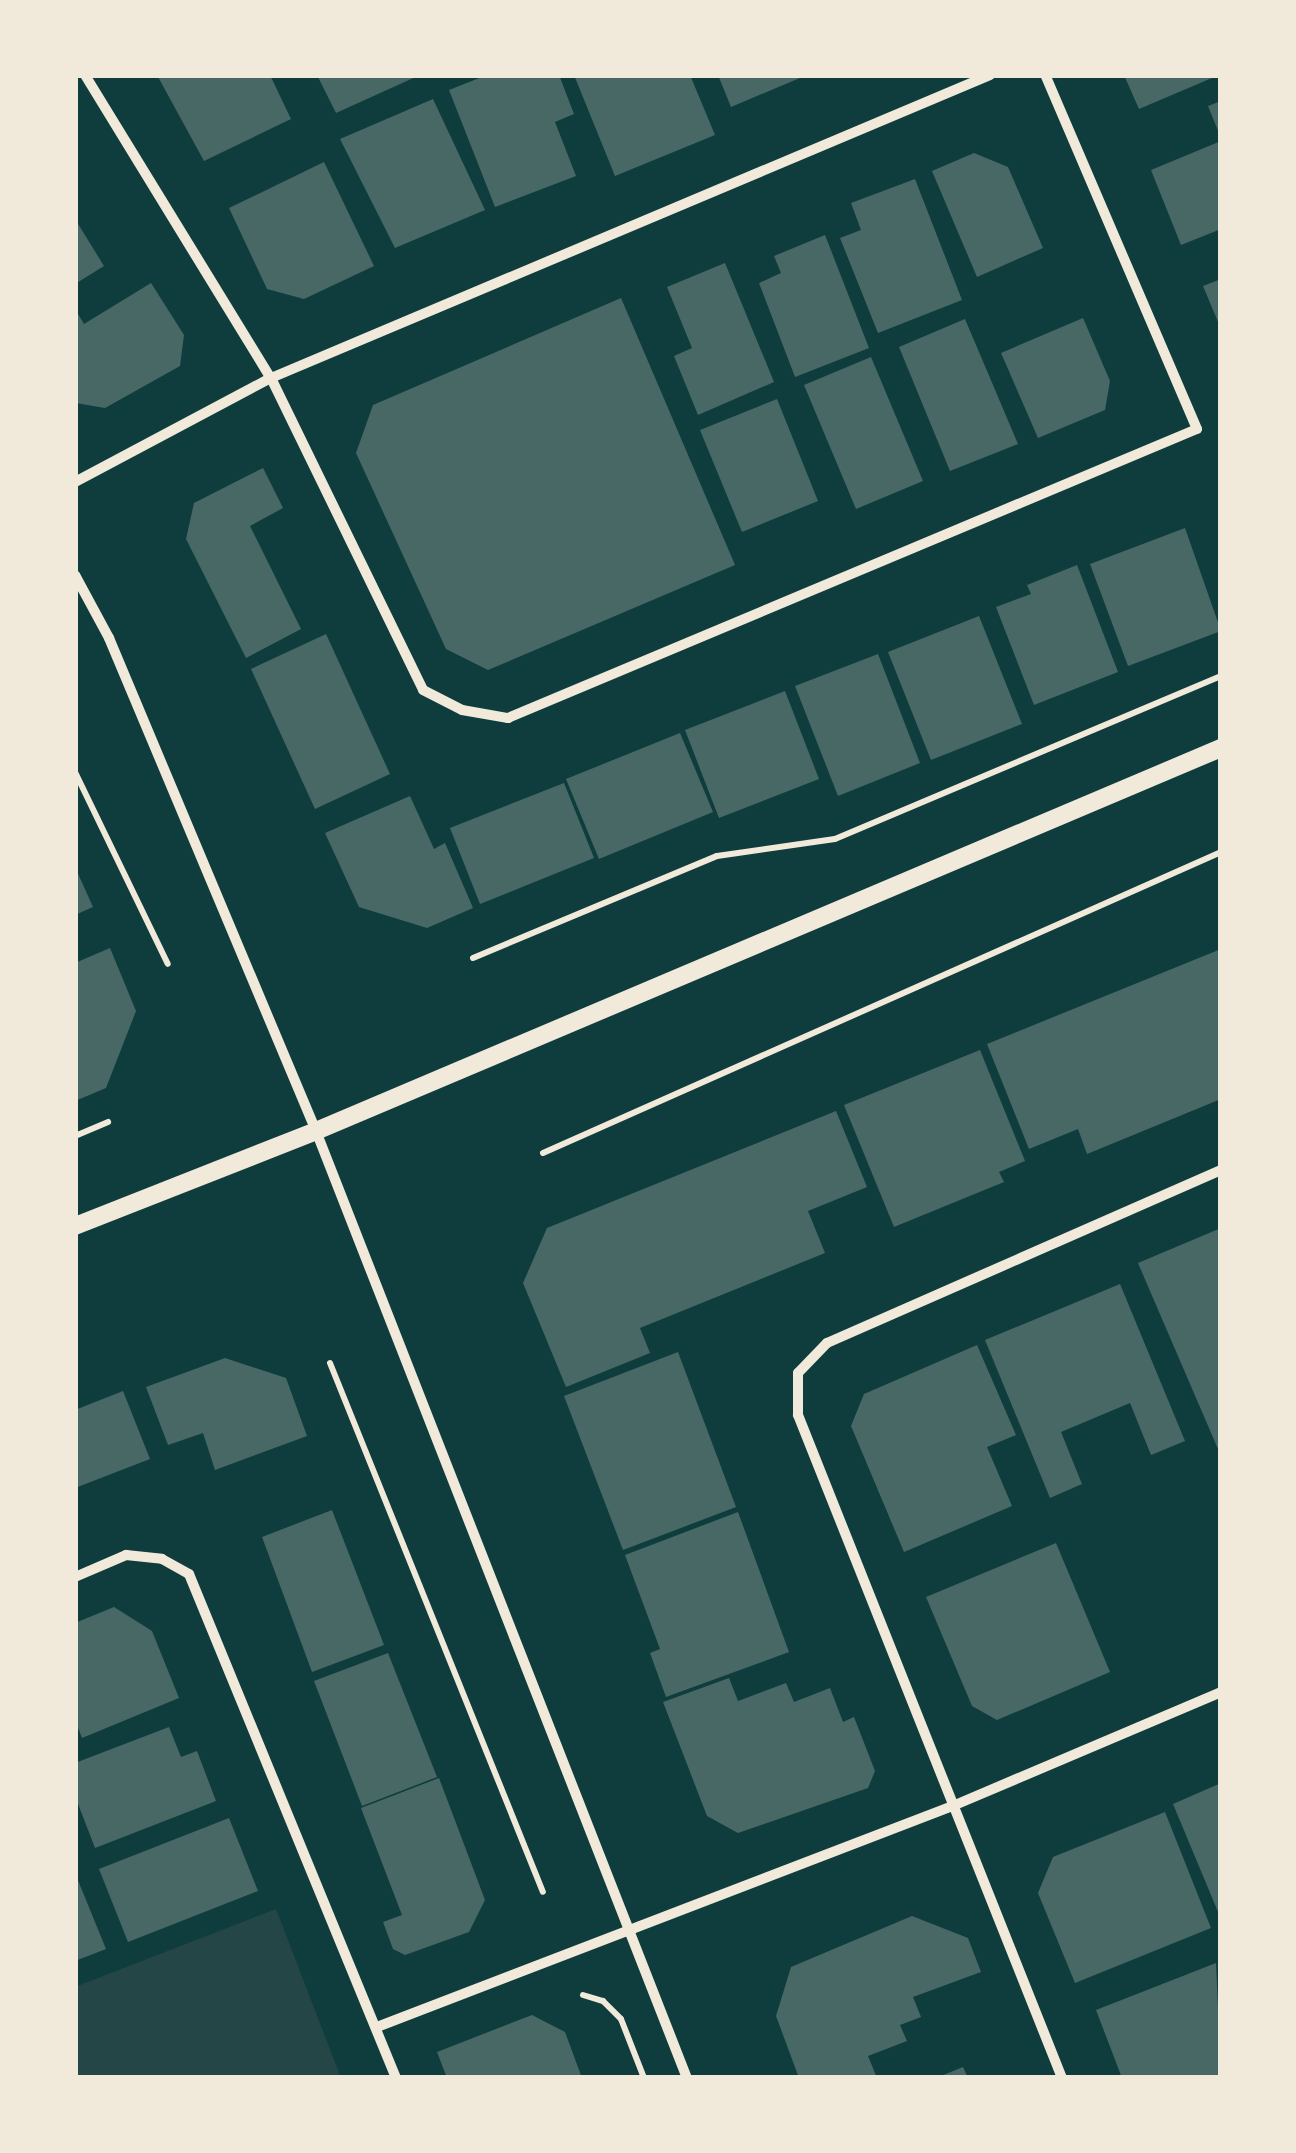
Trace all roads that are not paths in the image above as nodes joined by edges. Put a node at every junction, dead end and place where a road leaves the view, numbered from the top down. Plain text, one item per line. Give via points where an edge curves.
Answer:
1 (85, 75) edge
2 (990, 75) edge
3 (1045, 75) edge
4 (271, 378) junction
5 (75, 482) edge
6 (75, 575) edge
7 (1221, 748) edge
8 (316, 1131) junction
9 (1221, 1170) edge
10 (75, 1226) edge
11 (75, 1577) edge
12 (1221, 1692) edge
13 (956, 1805) junction
14 (632, 1932) junction
15 (377, 2026) junction
16 (396, 2078) edge
17 (687, 2078) edge
18 (1062, 2078) edge

1 - 4 street
2 - 4 street
3 - 4 street via 1197,429 508,718 462,710 423,690
4 - 5 street
6 - 8 street via 109,638
7 - 8 street
8 - 10 street
8 - 14 street
9 - 13 street via 827,1343 798,1373 798,1414
11 - 15 street via 126,1555 162,1558 189,1574
12 - 13 street
13 - 14 street
13 - 18 street
14 - 15 street
14 - 17 street
15 - 16 street

